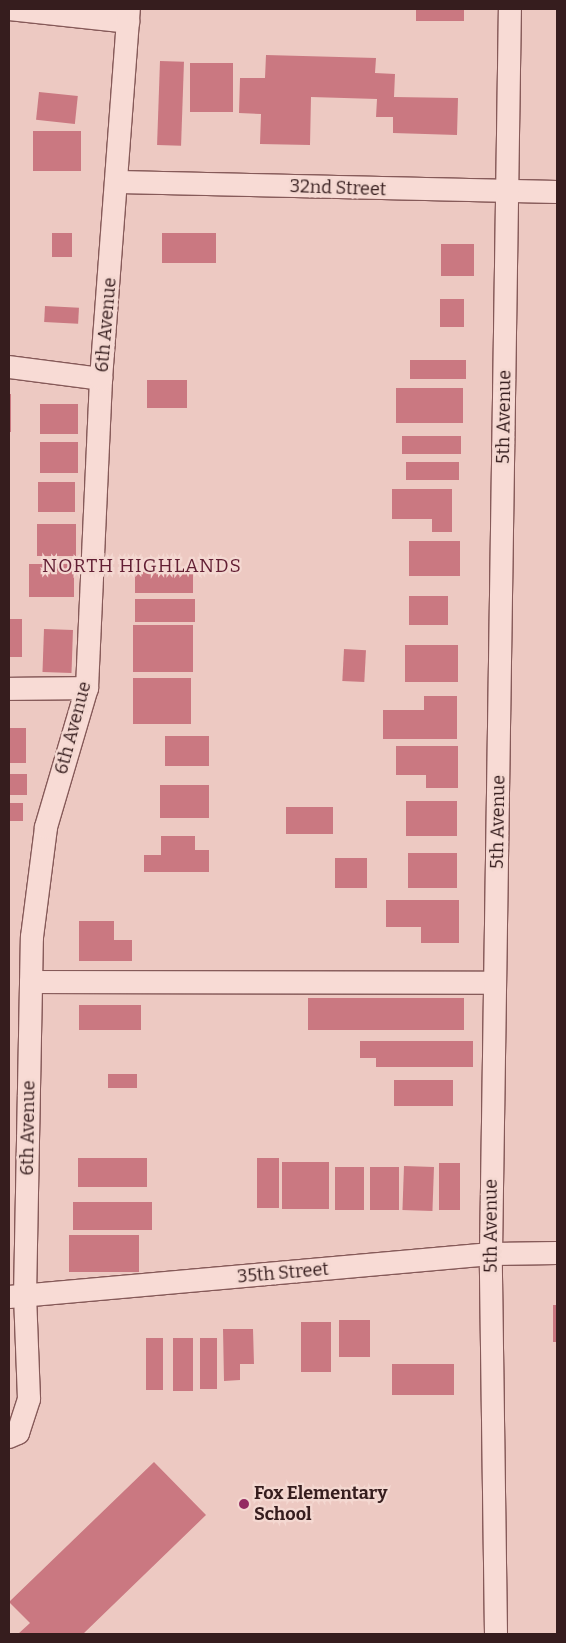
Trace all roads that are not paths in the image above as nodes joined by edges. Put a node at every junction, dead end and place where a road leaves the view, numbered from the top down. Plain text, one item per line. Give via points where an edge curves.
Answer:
1 (9, 9) edge
2 (510, 9) edge
3 (128, 15) edge
4 (119, 182) junction
5 (557, 192) edge
6 (508, 193) junction
7 (9, 367) edge
8 (101, 379) junction
9 (87, 688) junction
10 (9, 689) edge
11 (31, 982) junction
12 (495, 983) junction
13 (557, 1253) edge
14 (490, 1254) junction
15 (17, 1297) edge
16 (9, 1437) edge
17 (496, 1634) edge

1 - 3 street
2 - 6 street, 5th Avenue
3 - 4 street, 6th Avenue
4 - 6 street, 32nd Street
4 - 8 street, 6th Avenue
5 - 6 street, 32nd Street
6 - 12 street, 5th Avenue
7 - 8 street
8 - 9 street, 6th Avenue
9 - 10 street
9 - 11 street, 6th Avenue via 46,827 32,937
11 - 12 street
11 - 15 street, 6th Avenue
12 - 14 street, 5th Avenue
13 - 14 street, 35th Street
14 - 15 street, 35th Street
14 - 17 street, 5th Avenue
15 - 16 street, 6th Avenue via 29,1399 18,1433

